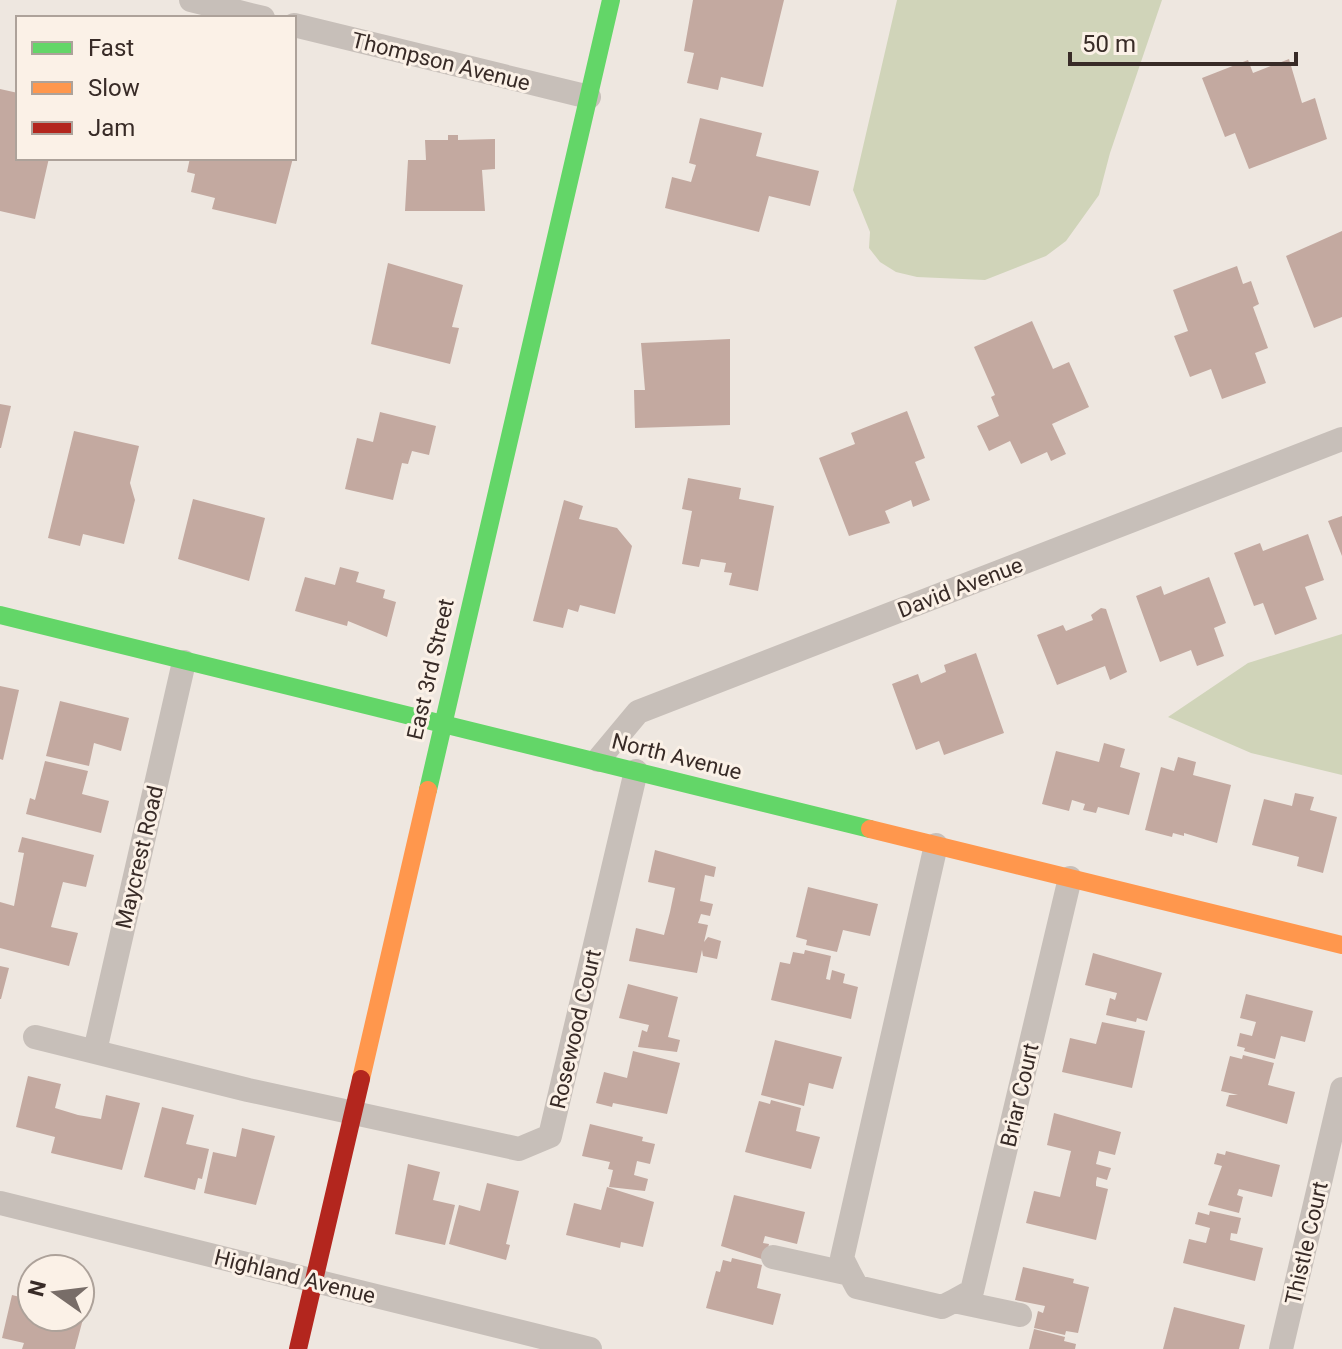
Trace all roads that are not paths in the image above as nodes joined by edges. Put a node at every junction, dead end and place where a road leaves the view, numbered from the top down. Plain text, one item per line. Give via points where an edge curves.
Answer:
1 (191, 0) edge
2 (611, 0) edge
3 (255, 16) edge
4 (296, 25) edge
5 (589, 97) junction
6 (1342, 439) edge
7 (0, 615) edge
8 (184, 662) junction
9 (443, 726) junction
10 (598, 760) junction
11 (636, 771) junction
12 (936, 845) junction
13 (1070, 878) junction
14 (1342, 945) edge
15 (35, 1037) dead end
16 (95, 1051) junction
17 (1342, 1089) edge
18 (353, 1113) junction
19 (0, 1203) edge
20 (773, 1257) dead end
21 (850, 1274) junction
22 (314, 1281) junction
23 (954, 1301) junction
24 (1020, 1315) dead end
25 (298, 1349) edge
26 (590, 1349) edge
27 (1281, 1349) edge

1 - 3 street
2 - 5 street, East 3rd Street
4 - 5 street, Thompson Avenue
5 - 9 street, East 3rd Street
6 - 10 street, David Avenue via 638,712
7 - 8 street, North Avenue
8 - 9 street, North Avenue
8 - 16 street, Maycrest Road
9 - 10 street, North Avenue
9 - 18 street, East 3rd Street
10 - 11 street, North Avenue
11 - 12 street, North Avenue
11 - 18 street, Rosewood Court via 550,1136 519,1149
12 - 13 street, North Avenue
12 - 21 street via 842,1258
13 - 14 street, North Avenue
13 - 23 street, Briar Court via 972,1291
15 - 16 street
16 - 18 street
17 - 27 street, Thistle Court
18 - 22 street, East 3rd Street
19 - 22 street, Highland Avenue
20 - 21 street
21 - 23 street via 857,1287 942,1307
22 - 25 street, East 3rd Street
22 - 26 street, Highland Avenue
23 - 24 street

